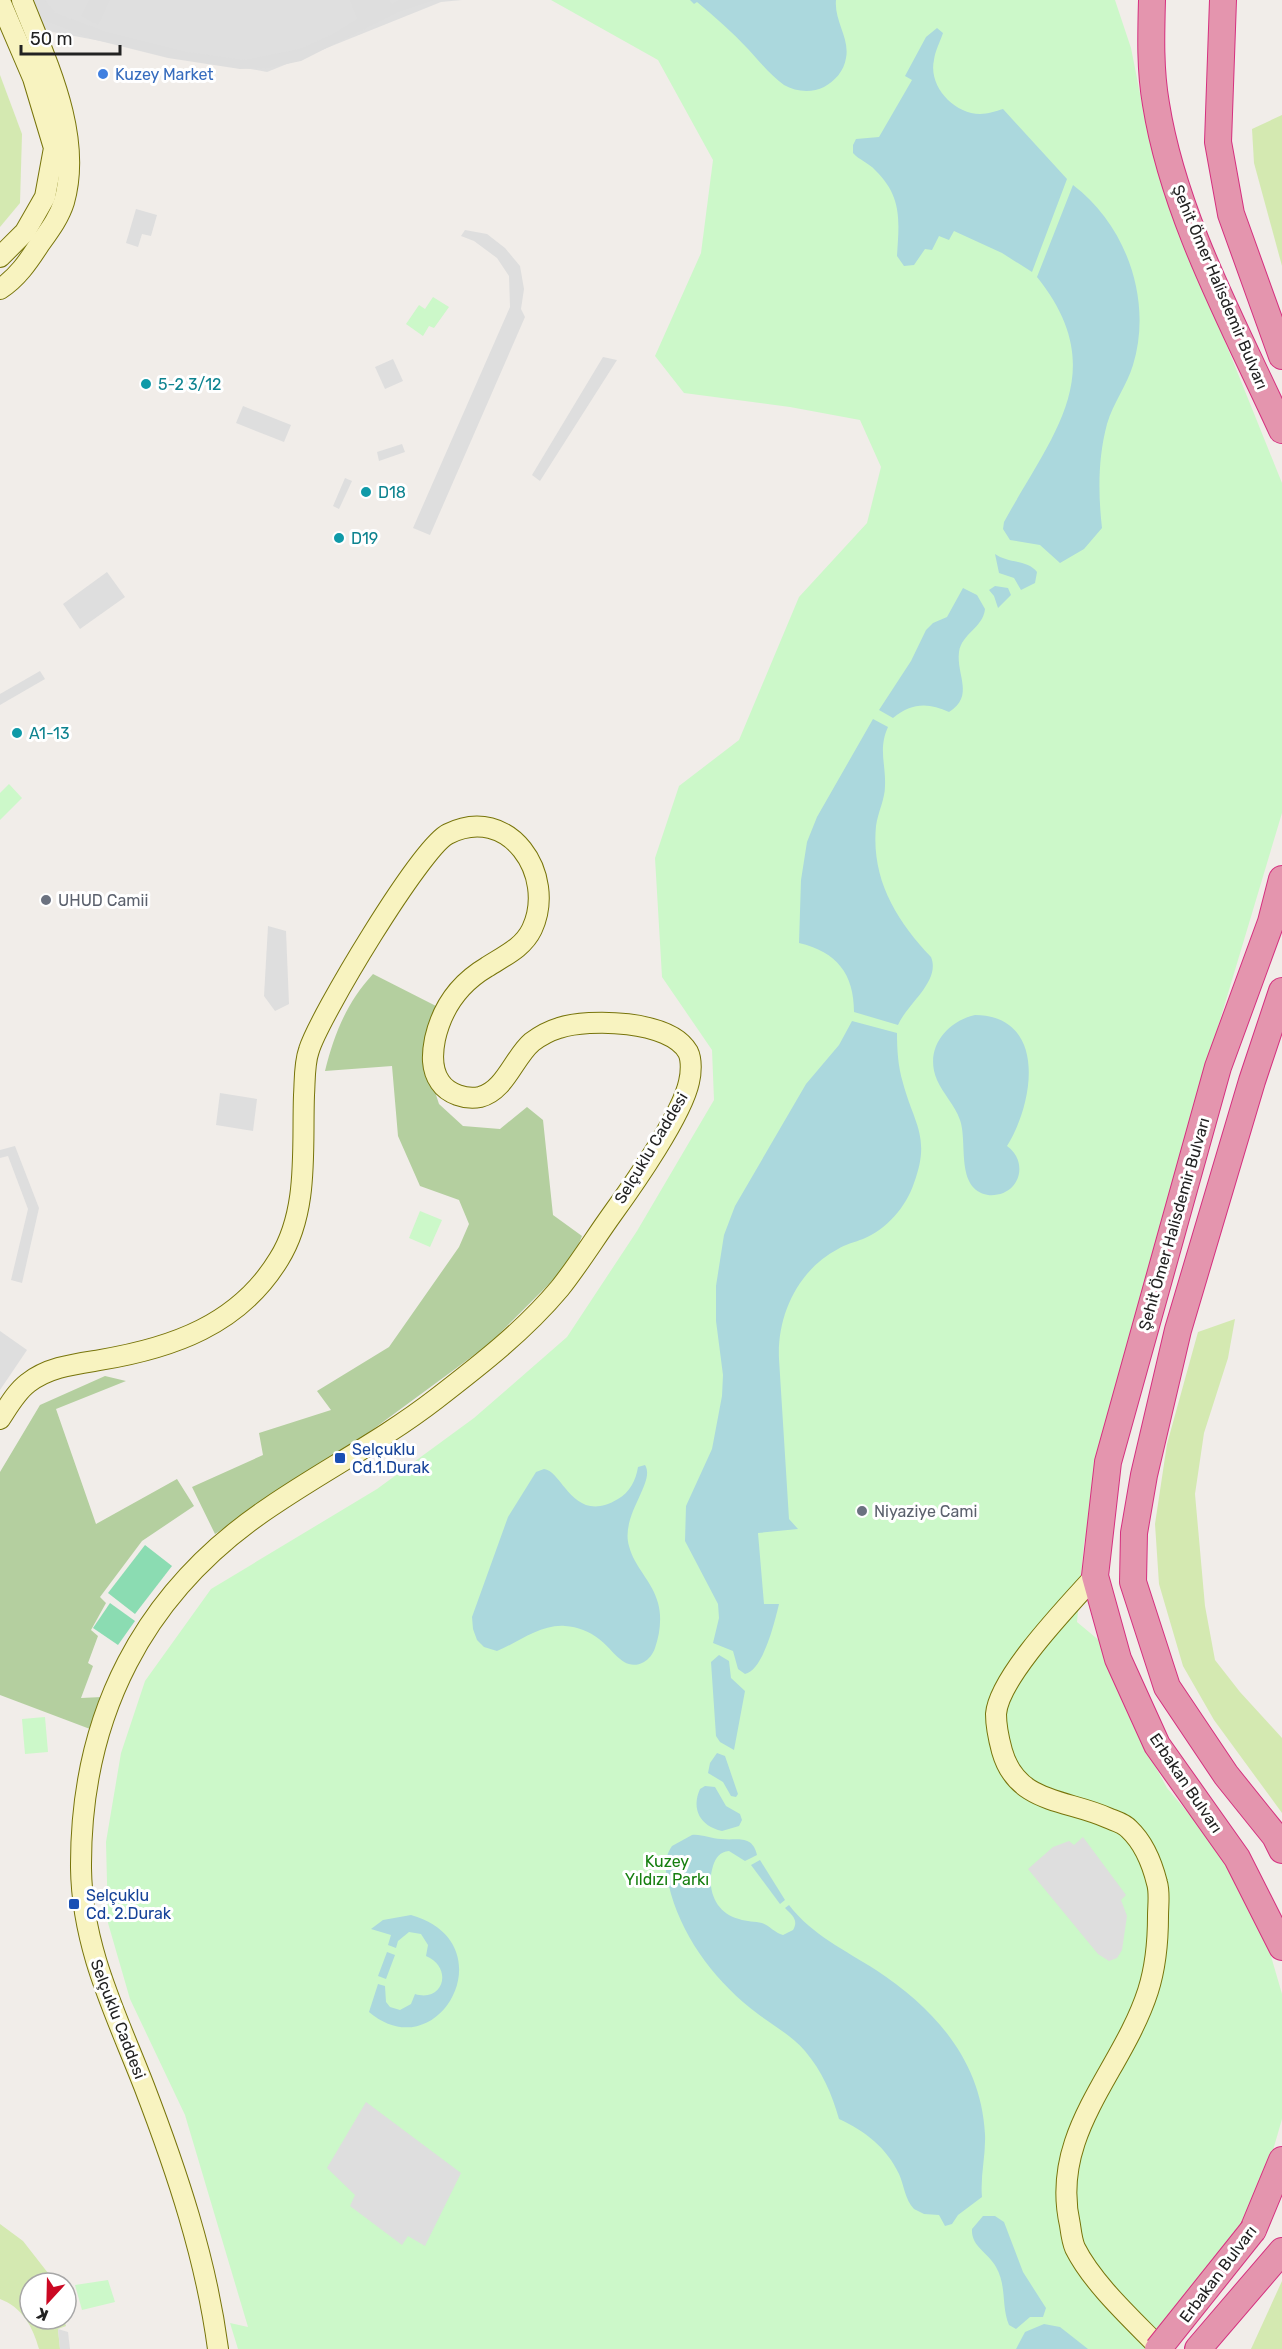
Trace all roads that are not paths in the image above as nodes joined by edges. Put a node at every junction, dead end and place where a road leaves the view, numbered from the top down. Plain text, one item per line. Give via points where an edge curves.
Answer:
1 (22, 0) edge
2 (1152, 0) edge
3 (1223, 0) edge
4 (0, 1) edge
5 (0, 257) edge
6 (0, 289) edge
7 (1282, 356) edge
8 (1282, 430) edge
9 (1282, 879) edge
10 (1282, 991) edge
11 (0, 1419) edge
12 (1095, 1576) junction
13 (1282, 1850) edge
14 (1282, 1947) edge
15 (1282, 2160) edge
16 (1281, 2252) edge
17 (218, 2349) edge
18 (1160, 2349) edge
19 (1198, 2349) edge

1 - 6 street via 62,111 70,154 64,200 57,219 18,273
2 - 8 highway, Şehit Ömer Halisdemir Bulvarı via 1150,40 1155,103 1177,191
3 - 7 highway, Şehit Ömer Halisdemir Bulvarı via 1218,142 1232,214
4 - 5 street via 33,78 54,148 45,197 25,232
9 - 12 highway, Şehit Ömer Halisdemir Bulvarı via 1271,922 1218,1067 1108,1462
10 - 13 highway, Şehit Ömer Halisdemir Bulvarı via 1178,1330 1142,1486 1134,1533 1133,1582 1167,1687
11 - 17 street, Selçuklu Caddesi via 28,1382 52,1369 127,1356 202,1332 230,1312 279,1259 298,1210 309,1050 399,891 432,846 450,832 494,827 512,837 522,846 534,873 538,904 528,938 508,956 468,980 444,1011 432,1060 443,1088 456,1096 478,1098 494,1090 532,1042 560,1028 583,1024 630,1024 649,1029 675,1040 688,1052 691,1066 685,1096 627,1194 561,1287 525,1326 432,1402 265,1510 203,1560 160,1605 122,1671 108,1708 92,1767 83,1827 81,1876 86,1927 95,1964 184,2197 201,2253
12 - 14 highway, Erbakan Bulvarı via 1118,1659 1156,1745 1237,1858
12 - 18 street via 1013,1676 1000,1696 996,1715 1007,1768 1022,1786 1049,1800 1088,1809 1128,1827 1149,1857 1158,1886 1158,1931 1149,1990 1071,2149 1065,2202 1075,2247 1112,2299
15 - 18 highway, Erbakan Bulvarı, bridge via 1253,2230
16 - 19 highway, Erbakan Bulvarı

